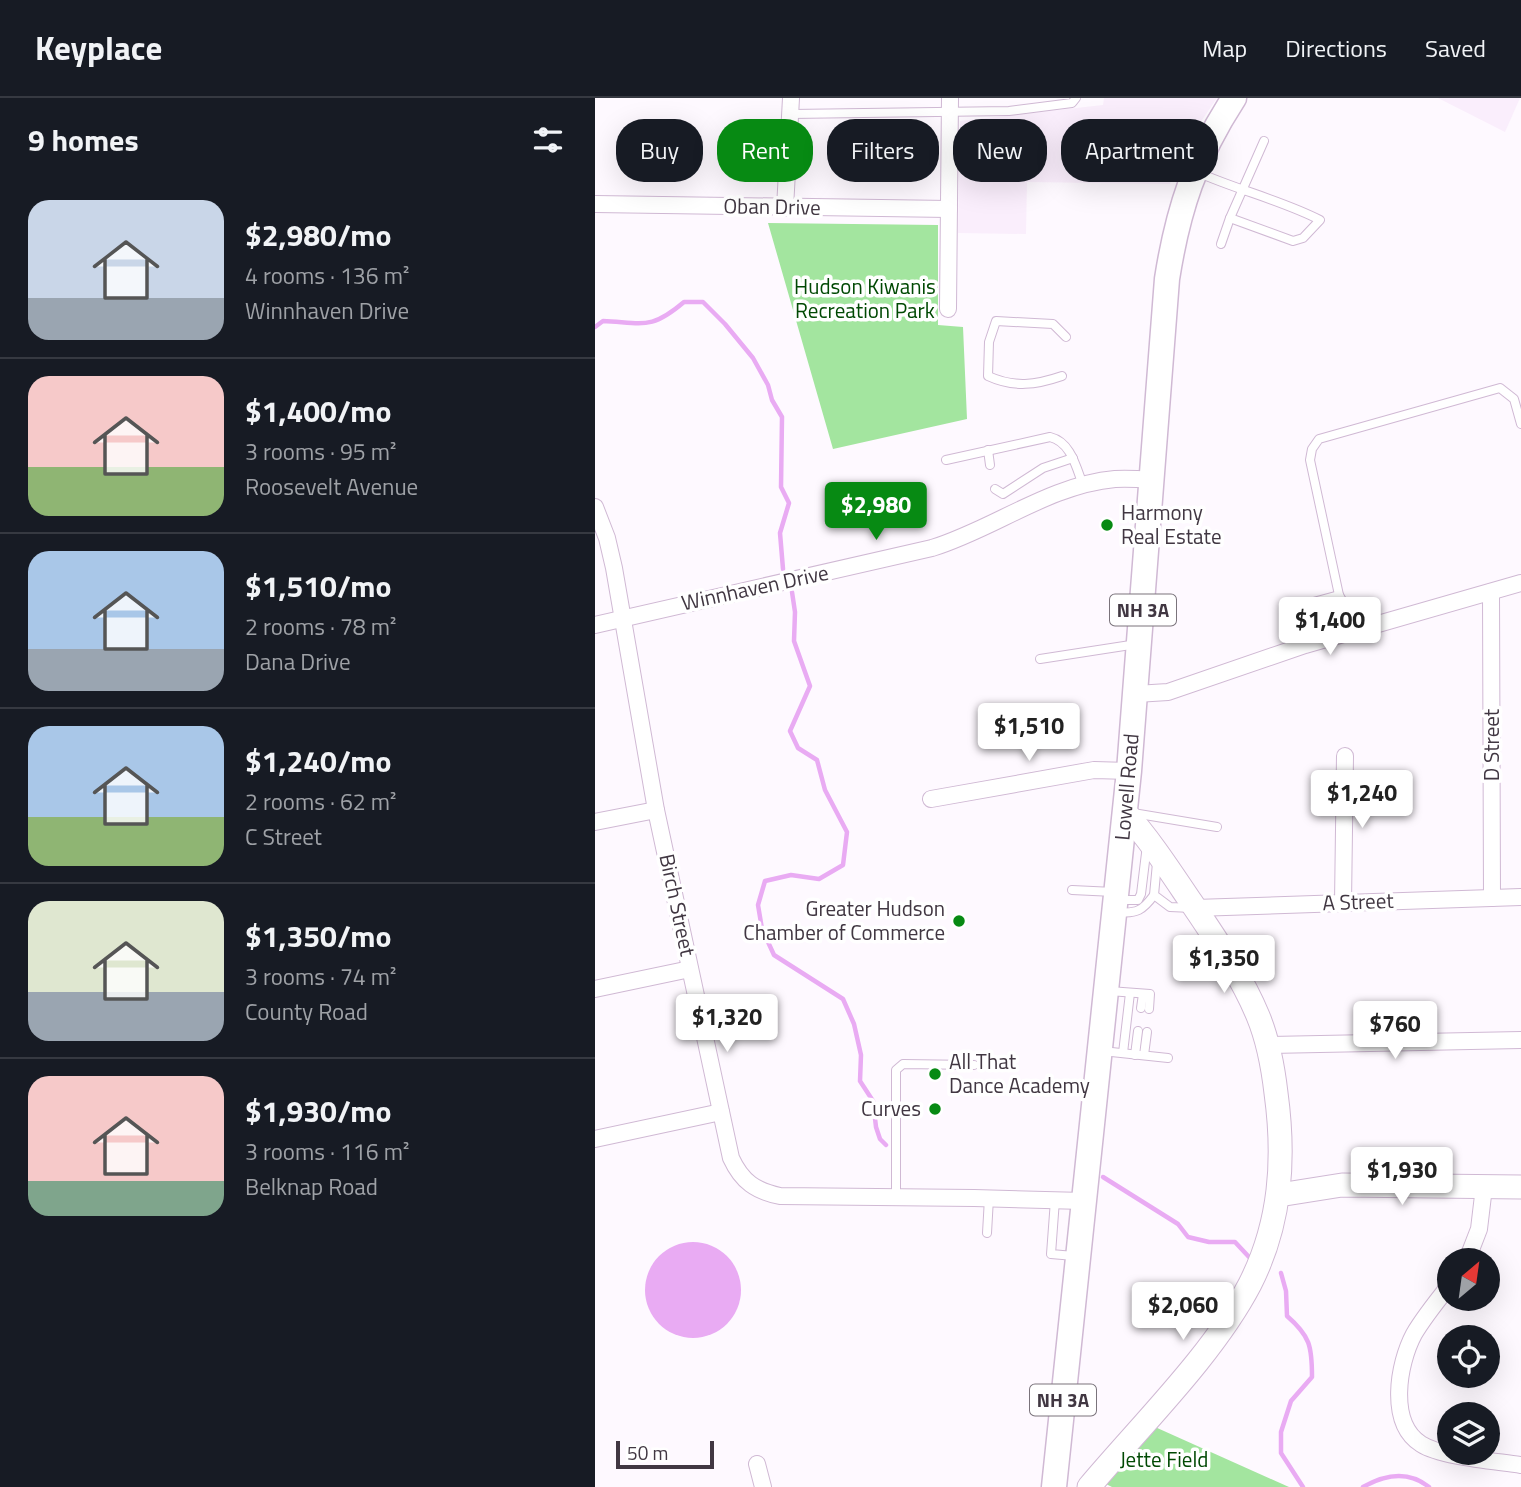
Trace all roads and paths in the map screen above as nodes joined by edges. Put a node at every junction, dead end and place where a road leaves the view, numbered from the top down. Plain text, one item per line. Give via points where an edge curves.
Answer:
1 (1234, 98) edge
2 (1074, 101) edge
3 (950, 105) edge
4 (791, 106) edge
5 (1218, 124) edge
6 (1264, 141) dead end
7 (1218, 181) edge
8 (1190, 182) edge
9 (1241, 191) junction
10 (595, 204) edge
11 (785, 208) junction
12 (949, 209) junction
13 (1230, 219) junction
14 (1221, 244) dead end
15 (949, 309) dead end
16 (1066, 337) dead end
17 (1062, 376) dead end
18 (1521, 424) edge
19 (988, 450) junction
20 (1073, 458) junction
21 (946, 460) dead end
22 (990, 466) dead end
23 (1153, 480) junction
24 (1083, 485) junction
25 (995, 489) dead end
26 (595, 507) edge
27 (1521, 583) edge
28 (1491, 592) junction
29 (1339, 594) junction
30 (622, 618) junction
31 (595, 625) edge
32 (1359, 630) junction
33 (1140, 644) junction
34 (1305, 645) junction
35 (1039, 659) dead end
36 (1136, 694) junction
37 (1345, 756) dead end
38 (1129, 771) junction
39 (930, 799) dead end
40 (656, 810) junction
41 (1125, 812) junction
42 (595, 822) edge
43 (1217, 827) dead end
44 (1153, 846) junction
45 (1072, 890) dead end
46 (1154, 895) junction
47 (1521, 897) edge
48 (1492, 898) junction
49 (1116, 901) junction
50 (1343, 903) junction
51 (1195, 908) junction
52 (690, 969) junction
53 (595, 989) edge
54 (1118, 992) junction
55 (1145, 1009) dead end
56 (1142, 1031) dead end
57 (1521, 1040) edge
58 (1268, 1045) junction
59 (1111, 1052) junction
60 (1140, 1055) junction
61 (1168, 1058) dead end
62 (974, 1065) dead end
63 (721, 1112) junction
64 (595, 1139) edge
65 (1484, 1187) junction
66 (1521, 1187) edge
67 (1279, 1195) junction
68 (896, 1197) junction
69 (989, 1198) junction
70 (1055, 1200) junction
71 (1084, 1201) junction
72 (987, 1233) dead end
73 (1472, 1248) edge
74 (1078, 1256) junction
75 (1437, 1301) edge
76 (757, 1464) dead end
77 (1521, 1465) edge
78 (763, 1487) edge
79 (1053, 1487) edge
80 (1089, 1487) edge

1 - 5 main road, Lowell Road / NH 3A
2 - 3 lane via 1009,111
3 - 4 lane
3 - 12 street
4 - 11 street
6 - 9 lane
7 - 9 lane
8 - 23 main road, Lowell Road / NH 3A via 1167,279
9 - 13 lane
9 - 13 lane via 1320,220 1303,238 1293,241
10 - 11 street, Oban Drive
11 - 12 street, Oban Drive
12 - 15 street
13 - 14 lane
16 - 17 lane via 1053,324 996,321 989,342 988,376 1003,383 1040,384
18 - 29 lane via 1514,399 1500,388 1319,439 1310,460
19 - 20 lane via 1049,437 1062,442
19 - 21 lane
19 - 22 lane
20 - 24 lane
20 - 25 lane via 1043,468 1003,494
23 - 24 street, Winnhaven Drive via 1114,479
23 - 33 main road, Lowell Road / NH 3A
24 - 30 street, Winnhaven Drive via 932,548
26 - 30 street, Birch Street via 607,538
27 - 28 street
28 - 32 street
28 - 48 street, D Street
29 - 32 lane
29 - 34 lane via 1306,604
30 - 31 street, Winnhaven Drive
30 - 40 street, Birch Street
32 - 34 street
33 - 35 lane
33 - 36 main road, Lowell Road / NH 3A
34 - 36 street via 1168,692
36 - 38 main road, Lowell Road / NH 3A
37 - 50 street
38 - 39 street via 1094,770
38 - 41 main road, Lowell Road / NH 3A
40 - 42 street
40 - 52 street, Birch Street
41 - 43 lane
41 - 44 street
41 - 49 main road, Lowell Road / NH 3A
44 - 46 lane
44 - 49 lane via 1138,900
44 - 51 street
45 - 49 lane
46 - 49 lane via 1141,911 1132,914
46 - 51 lane via 1170,907
47 - 48 street, A Street
48 - 50 street, A Street
49 - 54 main road, Lowell Road / NH 3A
50 - 51 street, A Street
51 - 58 street via 1244,985
52 - 53 street
52 - 63 street, Birch Street
54 - 55 lane via 1150,994
54 - 59 main road, Lowell Road / NH 3A
56 - 60 lane
57 - 58 street
58 - 67 street via 1280,1124
59 - 60 lane
59 - 71 main road, Lowell Road / NH 3A
60 - 61 lane
62 - 68 lane via 903,1064 896,1070
63 - 64 street
63 - 68 street, Birch Street via 738,1173 765,1193
65 - 66 street
65 - 67 street via 1342,1185
65 - 73 street
67 - 80 street via 1263,1255 1238,1304 1188,1371
68 - 69 street, Birch Street
69 - 70 street, Birch Street
69 - 72 lane
70 - 71 street, Birch Street
70 - 74 lane via 1051,1254
71 - 74 main road, Lowell Road / NH 3A
74 - 79 main road, Lowell Road / NH 3A
75 - 77 street via 1408,1350 1400,1394 1403,1424 1411,1436 1438,1451
76 - 78 street

